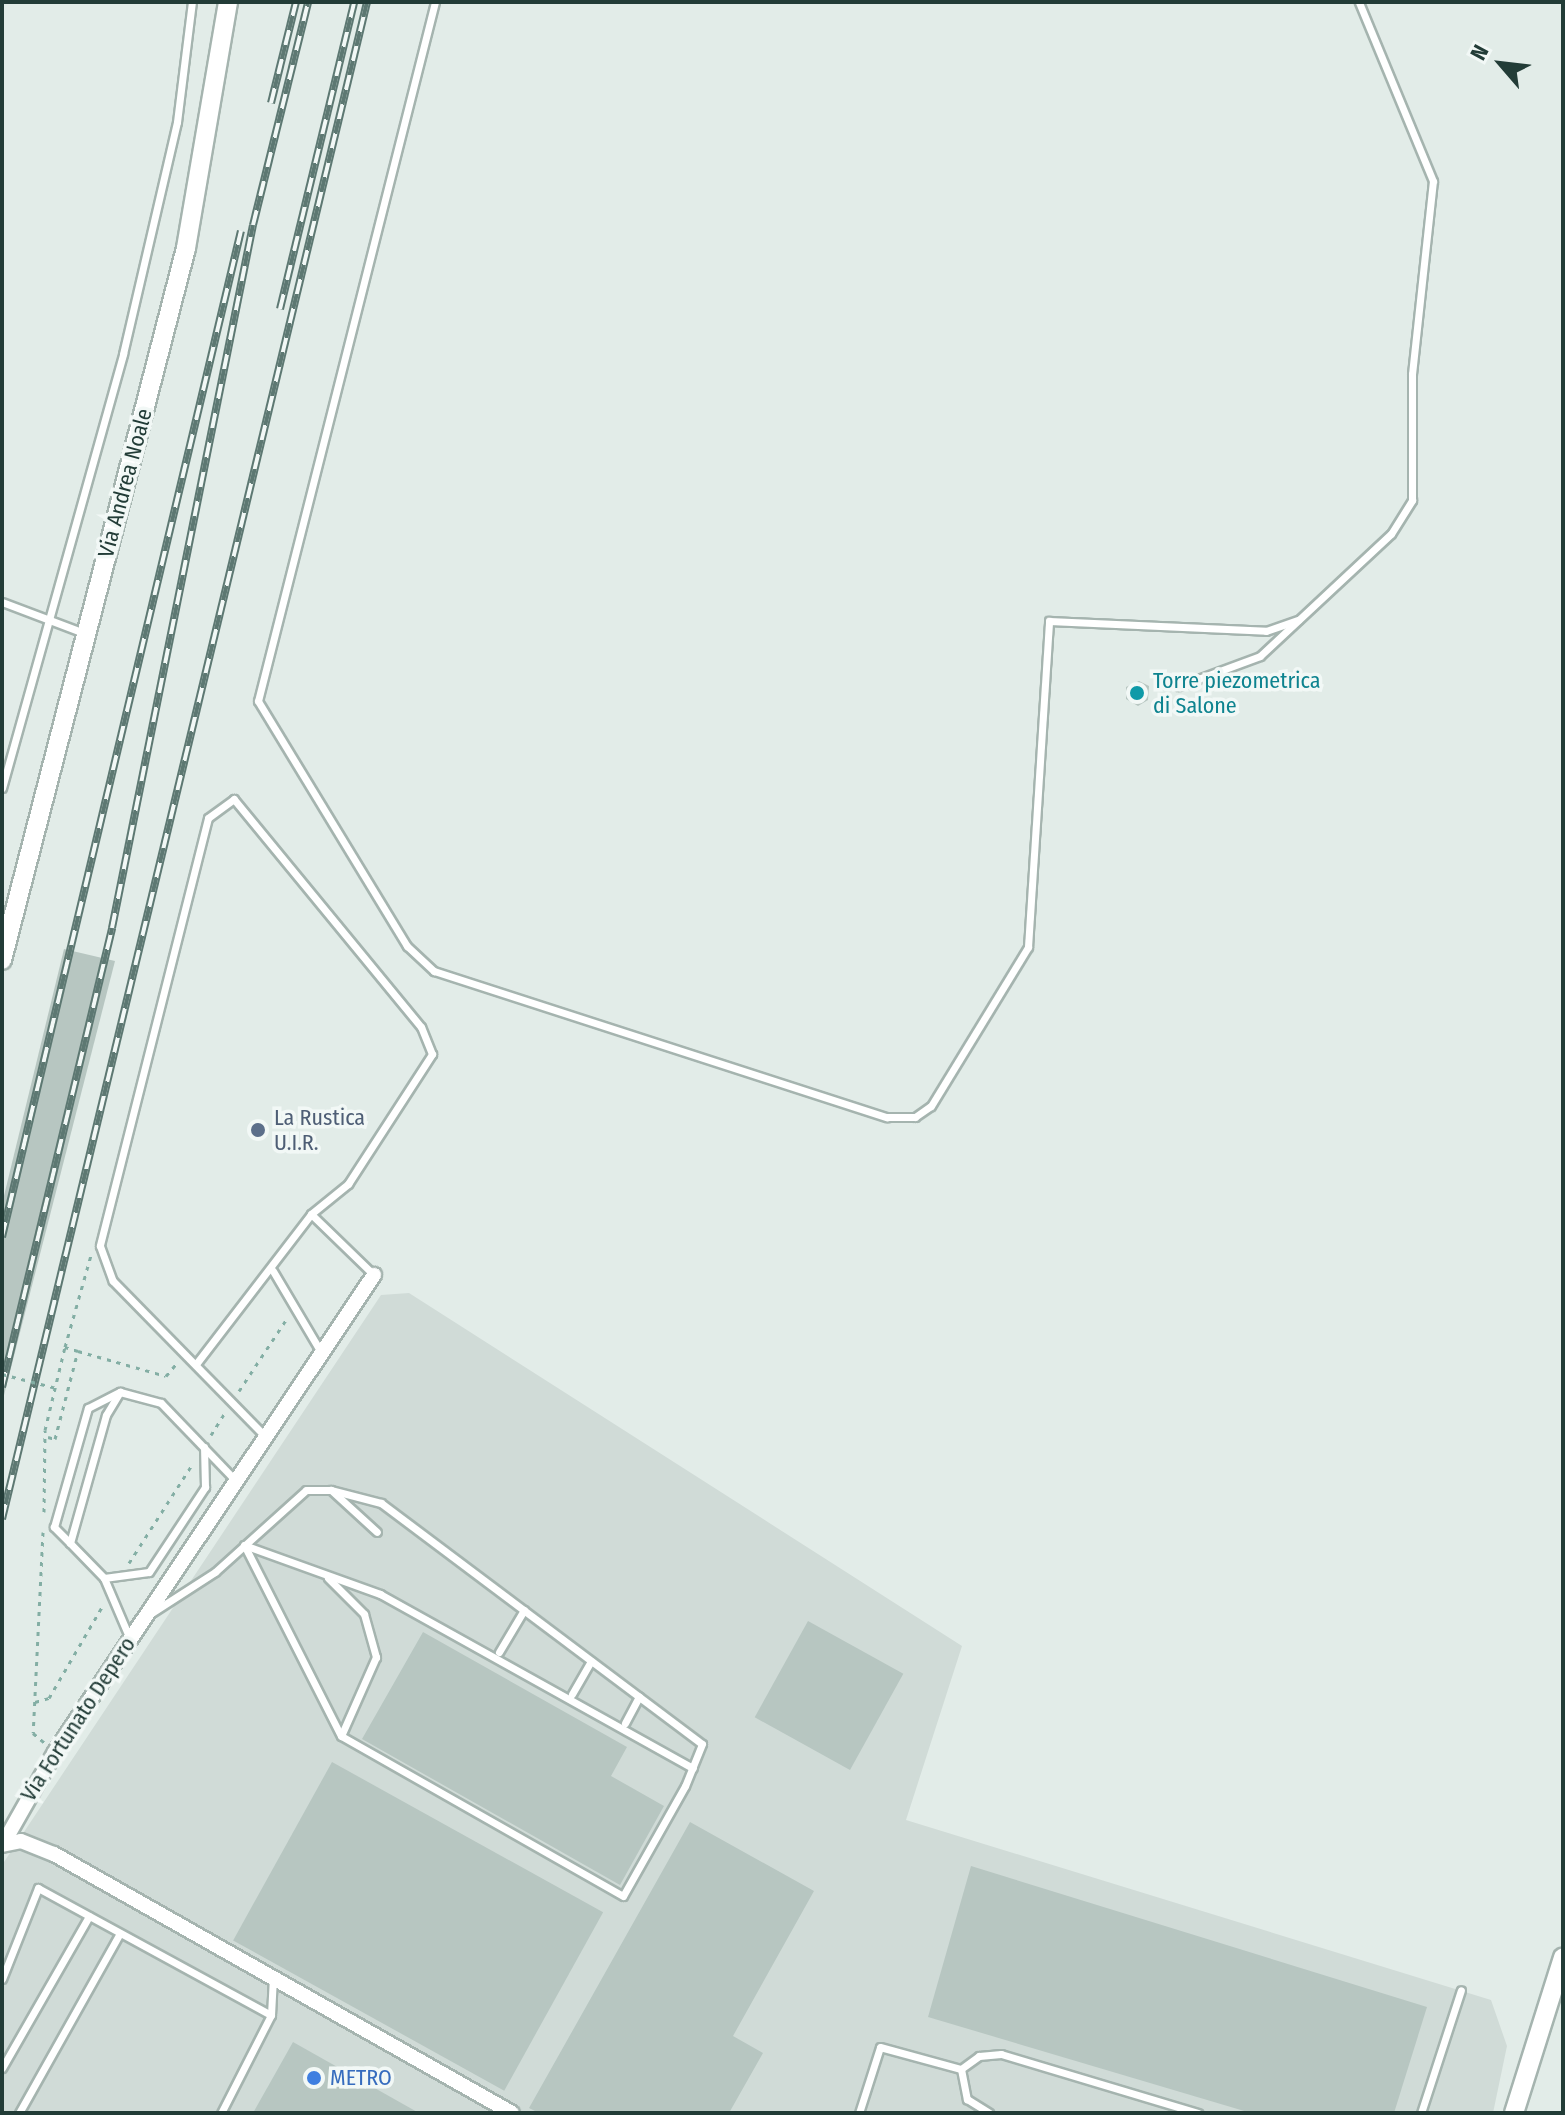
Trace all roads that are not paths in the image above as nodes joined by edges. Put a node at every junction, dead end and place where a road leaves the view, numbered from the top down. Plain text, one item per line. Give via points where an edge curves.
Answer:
1 (192, 2) edge
2 (228, 2) edge
3 (435, 2) edge
4 (1359, 2) edge
5 (2, 602) edge
6 (46, 619) junction
7 (1298, 620) junction
8 (84, 633) junction
9 (1179, 686) dead end
10 (2, 788) edge
11 (2, 960) edge
12 (311, 1214) junction
13 (273, 1271) junction
14 (374, 1275) joint
15 (322, 1354) junction
16 (196, 1364) junction
17 (120, 1392) junction
18 (265, 1436) junction
19 (204, 1446) junction
20 (236, 1481) junction
21 (331, 1490) junction
22 (377, 1532) dead end
23 (70, 1543) junction
24 (244, 1545) junction
25 (325, 1574) junction
26 (104, 1578) junction
27 (524, 1610) junction
28 (145, 1618) junction
29 (130, 1640) junction
30 (499, 1652) dead end
31 (591, 1661) junction
32 (572, 1694) dead end
33 (639, 1697) junction
34 (625, 1723) dead end
35 (341, 1736) junction
36 (693, 1768) junction
37 (3, 1844) edge
38 (89, 1916) junction
39 (120, 1933) junction
40 (1563, 1958) edge
41 (2, 1979) edge
42 (273, 1979) junction
43 (1461, 1990) dead end
44 (271, 2015) junction
45 (2, 2068) edge
46 (961, 2069) junction
47 (19, 2113) edge
48 (221, 2113) edge
49 (512, 2113) edge
50 (859, 2113) edge
51 (989, 2113) edge
52 (1198, 2113) edge
53 (1421, 2113) edge
54 (1514, 2113) edge

1 - 6 lane via 177,122 123,354
2 - 8 street, Via Andrea Noale via 186,248
3 - 7 lane via 258,701 402,939 434,971 887,1117 915,1117 931,1106 1028,947 1046,626 1060,617 1266,631
4 - 7 lane via 1433,181 1412,374 1413,491 1391,534
5 - 6 lane
6 - 8 lane
6 - 10 lane
7 - 9 lane via 1253,660
8 - 11 street, Via Andrea Noale
12 - 13 lane
12 - 14 lane
12 - 16 lane via 348,1184 426,1071 432,1048 242,803 228,799 208,818 100,1246 113,1281
13 - 15 lane
13 - 16 lane
14 - 15 street, Via Fortunato Depero
15 - 18 street, Via Fortunato Depero
16 - 18 lane
17 - 19 lane via 148,1394
17 - 23 lane via 106,1415
17 - 23 lane via 88,1408 54,1527
18 - 20 street, Via Fortunato Depero
19 - 20 lane
19 - 26 lane via 208,1472 197,1503 149,1572
20 - 28 street, Via Fortunato Depero
21 - 22 lane
21 - 24 lane via 306,1490
21 - 27 lane via 381,1503
23 - 26 lane
24 - 25 lane
24 - 28 lane
24 - 35 lane
25 - 35 lane via 364,1614 376,1657
25 - 36 lane via 380,1594
26 - 29 lane
27 - 30 lane
27 - 31 lane
28 - 29 street, Via Fortunato Depero
29 - 37 street, Via Fortunato Depero via 55,1752
31 - 32 lane
31 - 33 lane
33 - 34 lane
33 - 36 lane via 702,1744
35 - 36 lane via 623,1896
37 - 42 street, Via Fortunato Depero via 21,1841 54,1854
38 - 39 lane
38 - 41 lane via 38,1888
38 - 45 lane
39 - 44 lane
39 - 47 lane
40 - 54 street
42 - 44 lane
42 - 49 street, Via Fortunato Depero
43 - 53 lane
44 - 48 lane
46 - 50 lane via 880,2047
46 - 51 lane via 967,2099
46 - 52 lane via 979,2056 1001,2054

